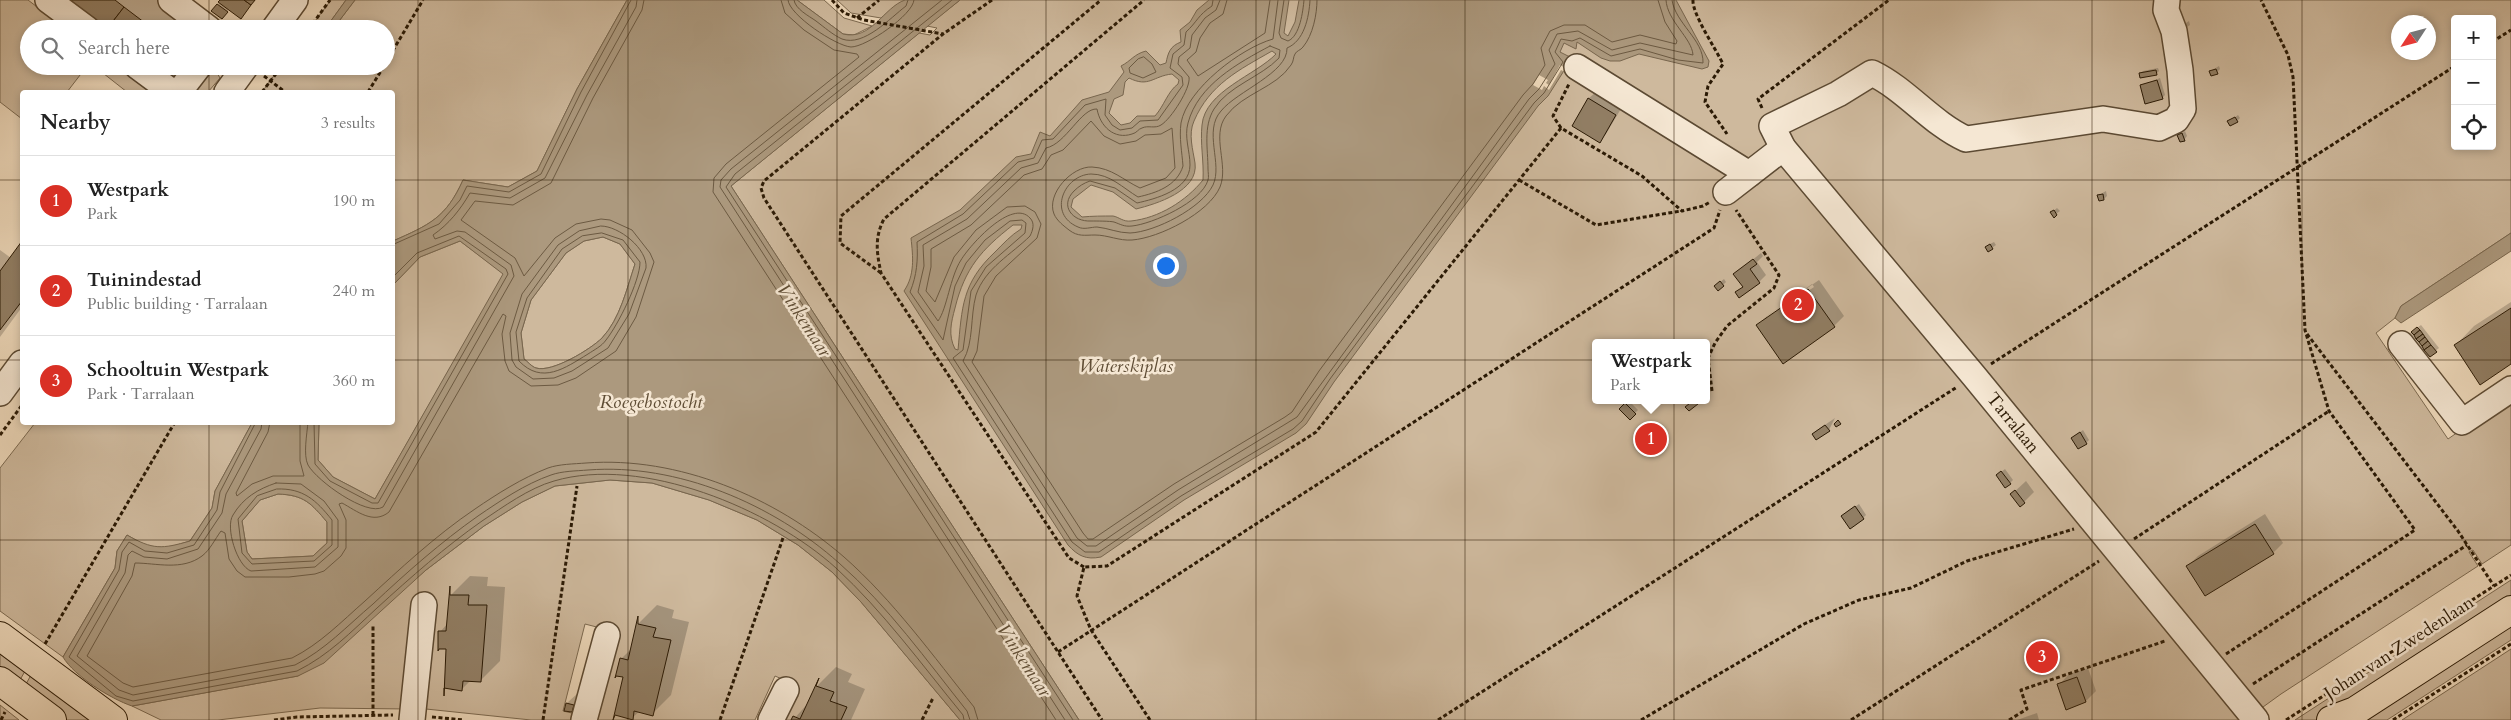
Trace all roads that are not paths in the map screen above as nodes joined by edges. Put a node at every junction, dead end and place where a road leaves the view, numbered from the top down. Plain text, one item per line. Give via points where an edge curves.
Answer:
1 (48, 0) edge
2 (171, 0) edge
3 (295, 0) edge
4 (2167, 0) edge
5 (75, 20) edge
6 (197, 20) edge
7 (281, 20) edge
8 (1577, 66) road end
9 (149, 75) edge
10 (192, 75) edge
11 (246, 75) edge
12 (169, 90) edge
13 (181, 90) edge
14 (229, 90) edge
15 (1783, 148) junction
16 (1749, 174) junction
17 (1726, 192) road end
18 (2401, 344) dead end
19 (20, 366) edge
20 (2511, 389) edge
21 (0, 393) edge
22 (424, 606) dead end
23 (2511, 610) edge
24 (607, 635) dead end
25 (0, 636) edge
26 (8, 687) edge
27 (786, 690) dead end
28 (2344, 717) edge
29 (412, 718) edge
30 (52, 720) edge
31 (113, 720) edge
32 (584, 720) edge
33 (771, 720) edge
34 (2256, 720) edge

1 - 5 street
2 - 6 street
3 - 7 street
4 - 15 street, Tarralaan via 2166,10 2179,60 2183,109 2176,120 2159,128 2103,119 1966,139 1952,133 1890,82 1872,73 1838,94 1772,126
8 - 16 street
9 - 12 street
10 - 13 street
11 - 14 street
15 - 16 street
15 - 34 street, Tarralaan
16 - 17 street
18 - 20 street via 2462,422
19 - 21 street
22 - 29 street
23 - 28 main road, Johan van Zwedenlaan
24 - 32 street
25 - 31 main road
26 - 30 main road
27 - 33 street

